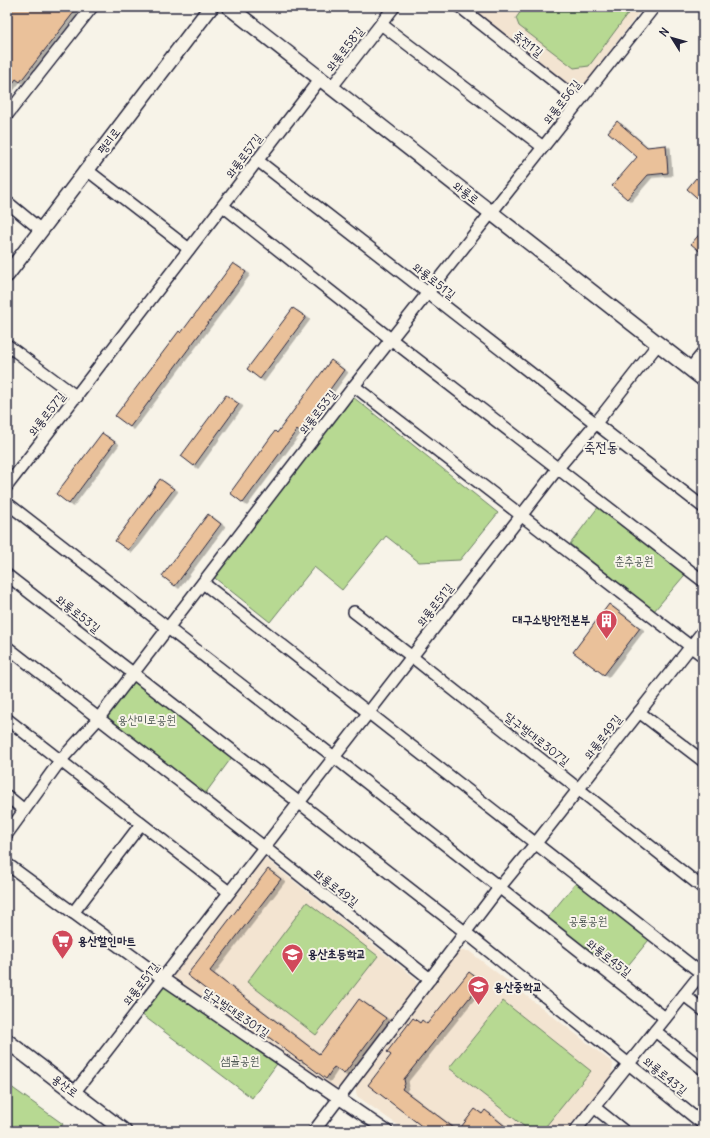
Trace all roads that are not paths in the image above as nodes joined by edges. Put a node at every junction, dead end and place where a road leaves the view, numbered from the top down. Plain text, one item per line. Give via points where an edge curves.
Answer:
1 (92, 7) edge
2 (211, 7) edge
3 (229, 7) edge
4 (394, 7) edge
5 (460, 7) edge
6 (654, 7) edge
7 (381, 24) junction
8 (320, 79) junction
9 (331, 88) junction
10 (579, 101) junction
11 (7, 115) edge
12 (543, 147) junction
13 (257, 160) junction
14 (87, 170) junction
15 (7, 202) edge
16 (223, 206) junction
17 (490, 213) junction
18 (41, 230) junction
19 (189, 249) junction
20 (7, 275) edge
21 (428, 293) junction
22 (392, 340) junction
23 (658, 344) junction
24 (7, 345) edge
25 (703, 353) edge
26 (690, 369) junction
27 (703, 379) edge
28 (354, 386) junction
29 (77, 396) junction
30 (596, 423) junction
31 (558, 468) junction
32 (7, 486) edge
33 (7, 503) edge
34 (703, 507) edge
35 (522, 514) junction
36 (7, 575) edge
37 (703, 581) edge
38 (203, 583) junction
39 (354, 612) dead end
40 (168, 628) junction
41 (703, 631) edge
42 (691, 646) junction
43 (7, 647) edge
44 (411, 656) junction
45 (703, 656) edge
46 (133, 673) junction
47 (370, 712) junction
48 (639, 712) junction
49 (7, 719) edge
50 (98, 719) junction
51 (334, 758) junction
52 (60, 761) junction
53 (703, 761) edge
54 (579, 788) junction
55 (7, 796) edge
56 (299, 802) junction
57 (24, 810) junction
58 (141, 824) junction
59 (7, 834) edge
60 (536, 843) junction
61 (264, 847) junction
62 (7, 864) edge
63 (499, 888) junction
64 (703, 888) edge
65 (229, 892) junction
66 (73, 913) junction
67 (465, 932) junction
68 (702, 972) edge
69 (162, 978) junction
70 (430, 979) junction
71 (684, 995) junction
72 (703, 1010) edge
73 (665, 1018) junction
74 (655, 1031) junction
75 (7, 1041) edge
76 (629, 1064) junction
77 (703, 1069) edge
78 (74, 1093) junction
79 (339, 1098) junction
80 (594, 1107) junction
81 (703, 1124) edge
82 (383, 1130) edge
83 (124, 1131) edge
84 (314, 1131) edge
85 (575, 1131) edge
86 (624, 1131) edge

1 - 11 street
2 - 14 main road, 평리로
3 - 8 main road, 와룡로
4 - 7 street, 와룡로58길
5 - 10 street, 죽전1길
6 - 10 street, 와룡로56길
7 - 9 street, 와룡로58길
7 - 12 street
8 - 9 main road, 와룡로
8 - 13 street, 와룡로57길
9 - 17 main road, 와룡로
10 - 12 street, 와룡로56길
12 - 17 street, 와룡로56길
13 - 16 street, 와룡로57길
13 - 21 street, 와룡로51길
14 - 18 main road, 평리로
14 - 19 street
15 - 18 street
16 - 19 street, 와룡로57길
16 - 22 street
17 - 21 street, 와룡로53길
17 - 23 main road, 와룡로
18 - 20 main road, 평리로
19 - 29 street, 와룡로57길
21 - 22 street, 와룡로53길
21 - 30 street, 와룡로51길
22 - 28 street, 와룡로53길
22 - 31 street
23 - 26 main road, 와룡로
23 - 30 street, 와룡로51길
24 - 29 street, 와룡로57길
25 - 26 street
26 - 27 main road, 와룡로
28 - 35 street
28 - 38 street, 와룡로53길
29 - 32 street, 와룡로57길
30 - 31 street, 와룡로51길
30 - 34 street
31 - 35 street, 와룡로51길
31 - 37 street
33 - 40 street
35 - 42 street
35 - 44 street, 와룡로51길
36 - 46 street, 와룡로53길
38 - 40 street, 와룡로53길
38 - 47 street
39 - 44 street, 달구벌대로307길
40 - 46 street, 와룡로53길
40 - 51 street
41 - 42 street, 와룡로49길
42 - 45 street
42 - 48 street, 와룡로49길
43 - 50 street
44 - 47 street, 와룡로51길
44 - 54 street, 달구벌대로307길
46 - 50 street, 와룡로53길
46 - 56 street
47 - 51 street, 와룡로51길
47 - 60 street
48 - 53 street
48 - 54 street, 와룡로49길
49 - 52 street
50 - 52 street, 와룡로53길
50 - 61 street
51 - 56 street, 와룡로51길
51 - 63 street
52 - 57 street, 와룡로53길
52 - 58 street
54 - 60 street, 와룡로49길
54 - 64 street, 달구벌대로307길
55 - 57 street
56 - 61 street, 와룡로51길
56 - 67 street
57 - 59 street, 와룡로53길
58 - 65 street
58 - 66 street
60 - 63 street, 와룡로49길
60 - 68 street
61 - 65 street, 와룡로51길
61 - 70 street, 와룡로49길
62 - 66 street, 달구벌대로301길
63 - 67 street, 와룡로49길
63 - 73 street, 와룡로45길
65 - 69 street, 와룡로51길
66 - 69 street, 달구벌대로301길
67 - 70 street, 와룡로49길
67 - 76 street
68 - 71 street
69 - 78 street, 와룡로51길
69 - 79 street, 달구벌대로301길
70 - 79 street, 와룡로49길
71 - 72 street
71 - 73 street
73 - 74 street
74 - 76 street
74 - 77 street
75 - 78 main road, 용산로
76 - 80 street
76 - 81 street, 와룡로43길
78 - 83 main road, 용산로
79 - 82 street, 달구벌대로301길
79 - 84 street, 와룡로49길
80 - 85 street
80 - 86 street

